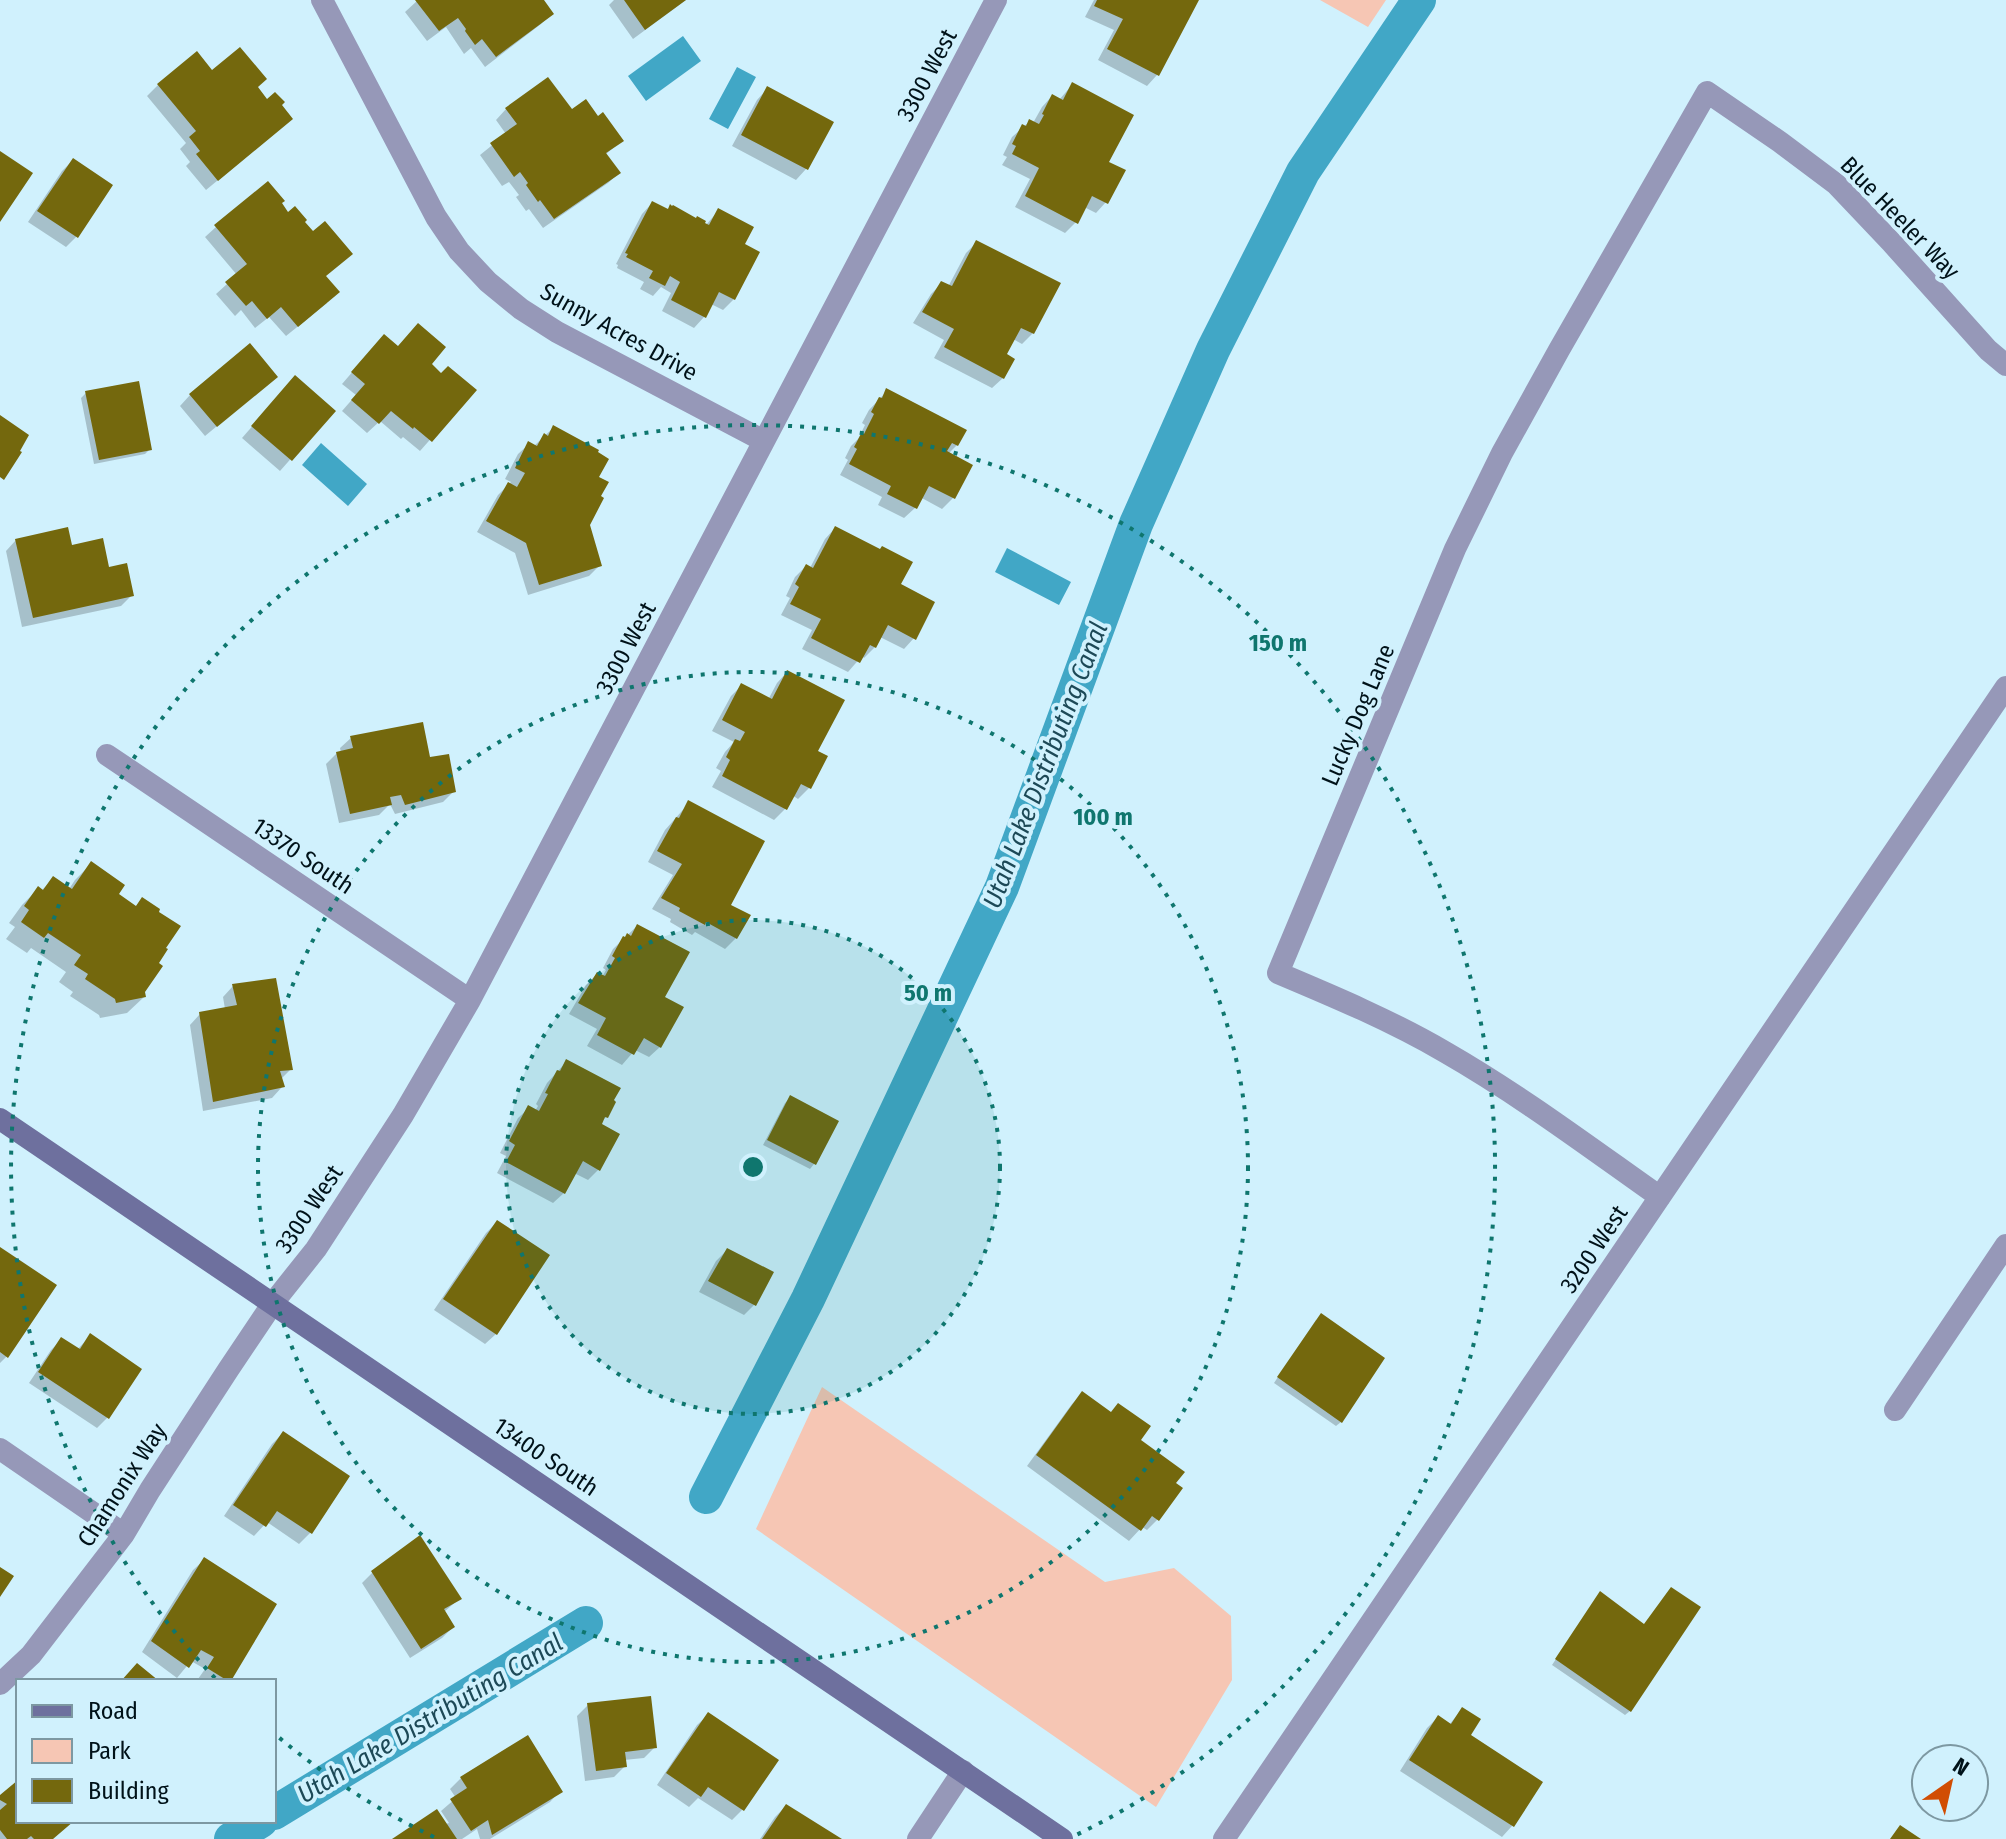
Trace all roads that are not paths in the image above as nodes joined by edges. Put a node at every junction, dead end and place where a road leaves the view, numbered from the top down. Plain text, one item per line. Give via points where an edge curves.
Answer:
1 (322, 0) edge
2 (996, 0) edge
3 (1707, 92) joint
4 (2006, 365) edge
5 (764, 441) junction
6 (2006, 687) edge
7 (107, 755) dead end
8 (470, 1000) junction
9 (0, 1119) edge
10 (1660, 1197) junction
11 (2006, 1245) edge
12 (273, 1303) junction
13 (1895, 1410) dead end
14 (0, 1449) edge
15 (124, 1534) junction
16 (0, 1684) edge
17 (963, 1771) junction
18 (918, 1839) edge
19 (1062, 1839) edge
20 (1224, 1839) edge

1 - 5 street, Sunny Acres Drive via 436,217 488,282 557,332
2 - 5 street, 3300 West
3 - 4 street, Blue Heeler Way via 1836,184
3 - 10 street, Lucky Dog Lane via 1502,453 1455,549 1278,973 1353,1004 1445,1052
5 - 8 street, 3300 West
6 - 10 street, 3200 West
7 - 8 street, 13370 South
8 - 12 street, 3300 West via 316,1249
9 - 12 main road, 13400 South
10 - 20 street, 3200 West
11 - 13 street
12 - 15 street, Chamonix Way
12 - 17 main road, 13400 South
14 - 15 street
15 - 16 street, Chamonix Way via 31,1655
17 - 18 street
17 - 19 main road, 13400 South

